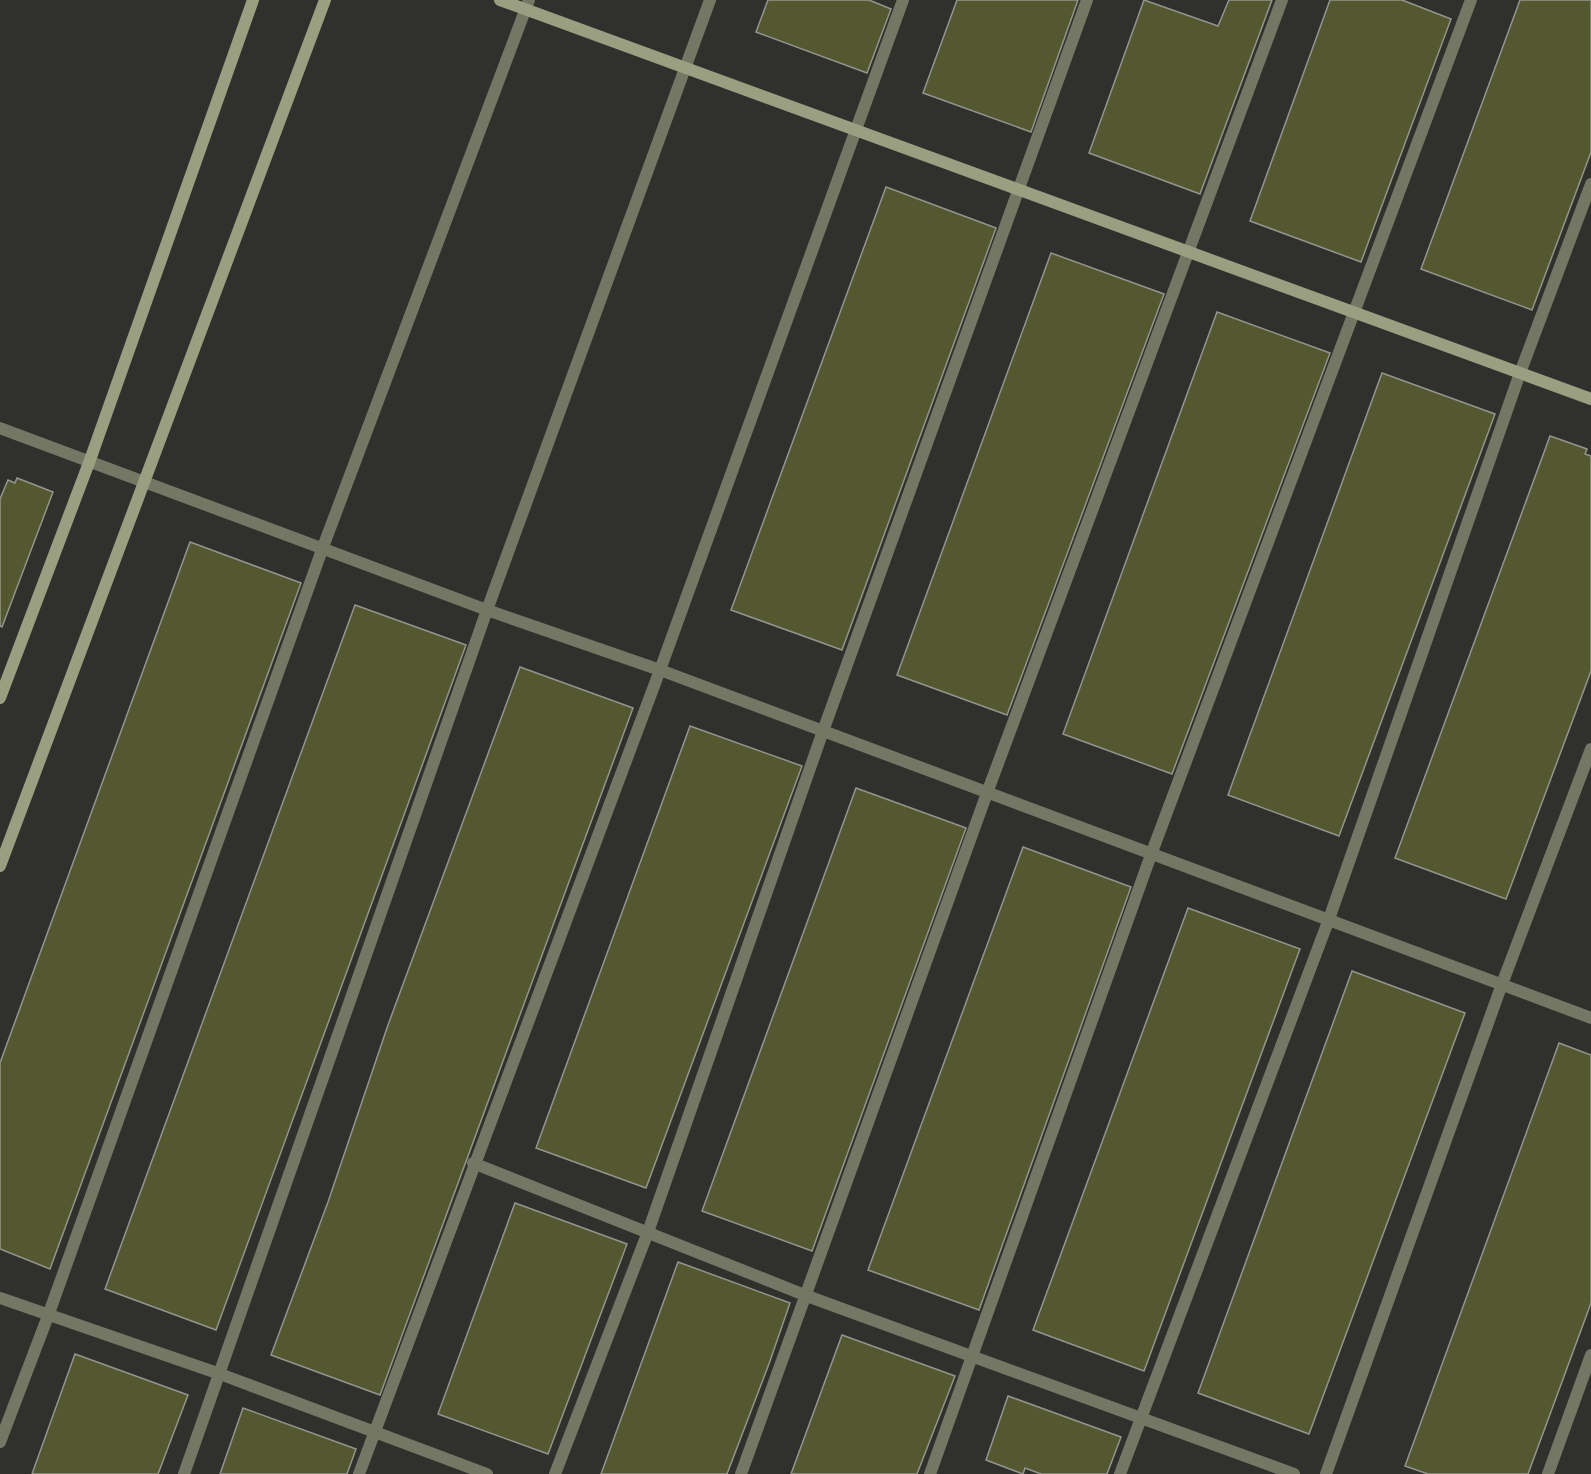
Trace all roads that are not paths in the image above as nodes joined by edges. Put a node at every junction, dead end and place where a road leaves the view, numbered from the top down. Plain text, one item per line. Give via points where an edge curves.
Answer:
1 (253, 0) edge
2 (325, 0) edge
3 (500, 0) edge
4 (710, 0) edge
5 (903, 0) edge
6 (1087, 0) edge
7 (1282, 0) edge
8 (1471, 0) edge
9 (527, 5) edge
10 (685, 67) junction
11 (855, 130) junction
12 (1591, 184) edge
13 (1018, 189) junction
14 (1189, 251) junction
15 (1353, 312) junction
16 (1520, 372) junction
17 (1591, 399) edge
18 (0, 428) edge
19 (90, 460) junction
20 (146, 482) junction
21 (323, 547) junction
22 (487, 610) junction
23 (660, 670) junction
24 (0, 698) edge
25 (823, 731) junction
26 (1591, 748) edge
27 (987, 793) junction
28 (1152, 852) junction
29 (0, 866) edge
30 (1329, 919) junction
31 (1502, 984) junction
32 (1591, 1018) edge
33 (473, 1163) junction
34 (648, 1232) junction
35 (807, 1296) junction
36 (0, 1298) edge
37 (48, 1316) junction
38 (1591, 1355) edge
39 (972, 1356) junction
40 (220, 1374) junction
41 (1140, 1418) junction
42 (374, 1432) junction
43 (0, 1442) edge
44 (184, 1474) edge
45 (359, 1474) edge
46 (487, 1474) edge
47 (555, 1474) edge
48 (741, 1474) edge
49 (930, 1474) edge
50 (1120, 1474) edge
51 (1294, 1474) edge
52 (1326, 1474) edge
53 (1548, 1474) edge

1 - 19 street
2 - 20 street
3 - 9 street
4 - 10 street
5 - 11 street
6 - 13 street
7 - 14 street
8 - 15 street
9 - 10 street
9 - 21 street
10 - 11 street
10 - 22 street
11 - 13 street
11 - 23 street
12 - 16 street
13 - 14 street
13 - 25 street
14 - 15 street
14 - 27 street
15 - 16 street
15 - 28 street
16 - 17 street
16 - 30 street
18 - 19 street
19 - 20 street
19 - 24 street
20 - 21 street
20 - 29 street
21 - 22 street
21 - 37 street
22 - 23 street
22 - 40 street
23 - 25 street
23 - 33 street
25 - 27 street
25 - 34 street
26 - 31 street
27 - 28 street
27 - 35 street
28 - 30 street
28 - 39 street
30 - 31 street
30 - 41 street
31 - 32 street
31 - 52 street
33 - 34 street
33 - 42 street
34 - 35 street
34 - 47 street
35 - 39 street
35 - 48 street
36 - 37 street
37 - 40 street
37 - 43 street
38 - 53 street
39 - 41 street
39 - 49 street
40 - 42 street
40 - 44 street
41 - 50 street
41 - 51 street
42 - 45 street
42 - 46 street

